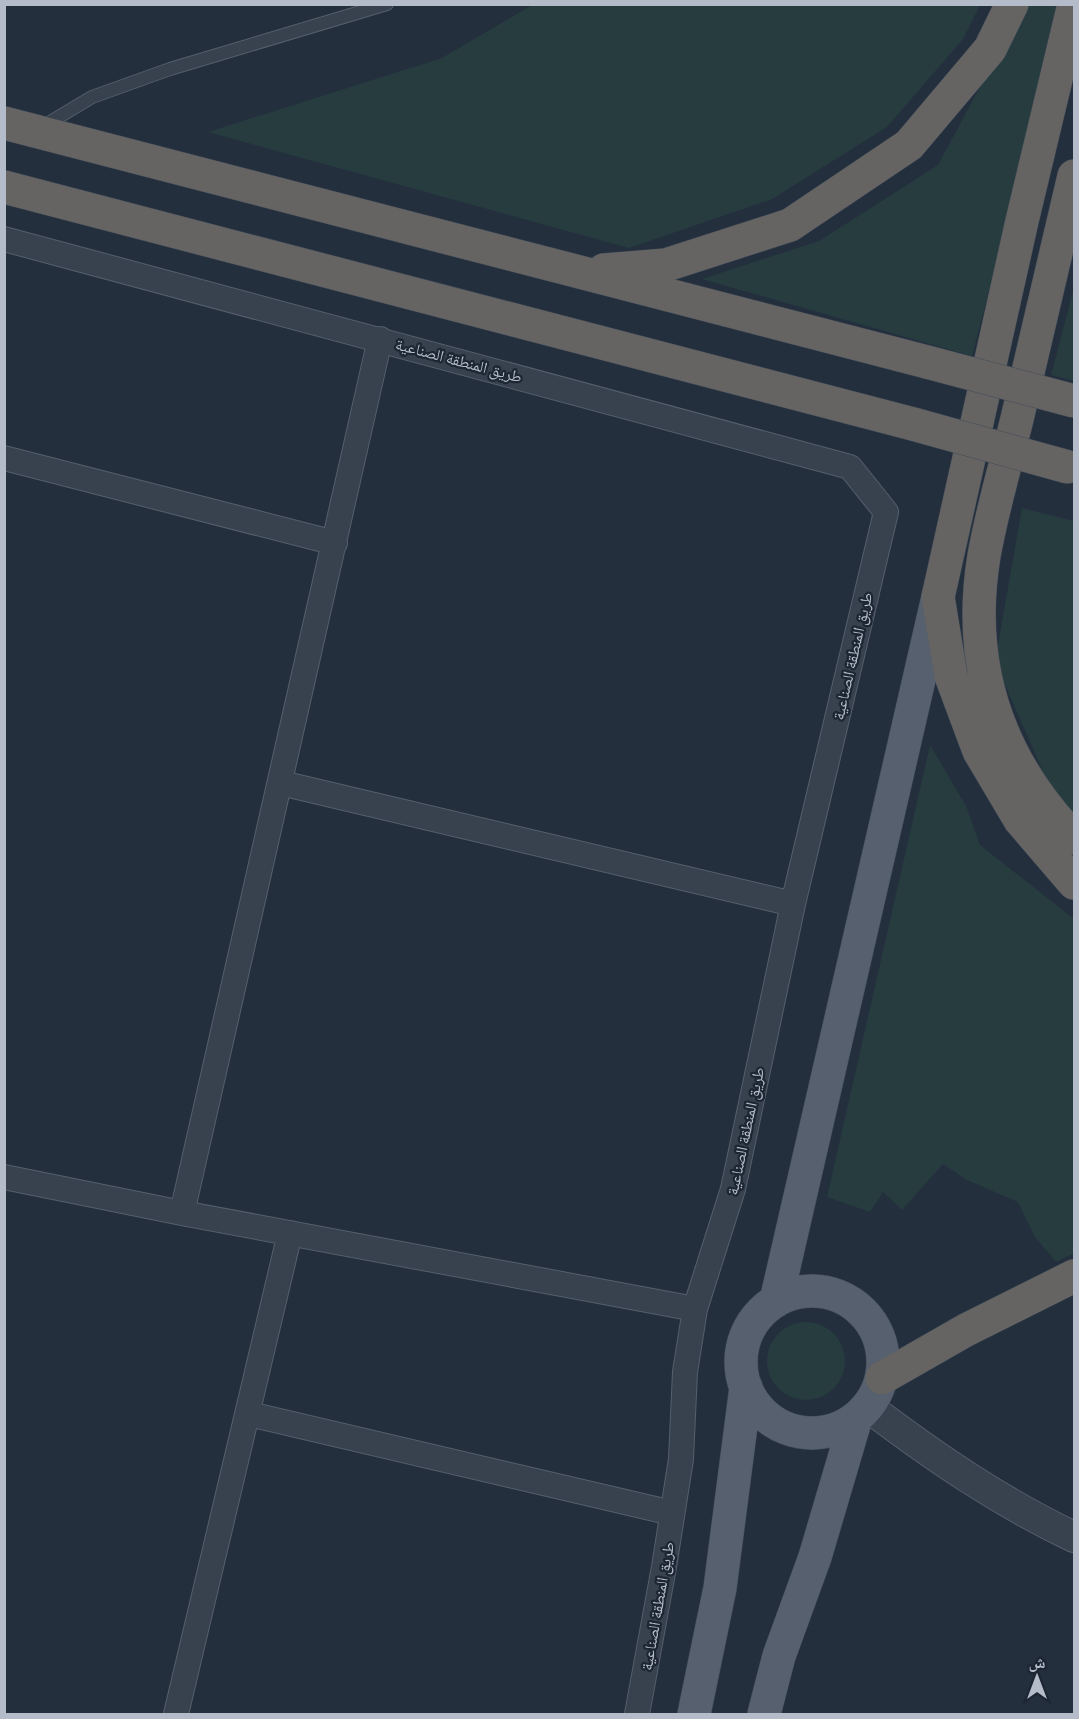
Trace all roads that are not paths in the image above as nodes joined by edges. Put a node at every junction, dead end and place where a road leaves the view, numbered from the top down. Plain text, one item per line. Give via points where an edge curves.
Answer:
1 (387, 4) edge
2 (1012, 4) edge
3 (1074, 4) edge
4 (4, 123) edge
5 (36, 131) junction
6 (1074, 176) edge
7 (4, 187) edge
8 (4, 239) edge
9 (581, 272) junction
10 (380, 339) junction
11 (1074, 401) edge
12 (4, 458) edge
13 (1071, 468) edge
14 (334, 543) junction
15 (938, 597) junction
16 (281, 783) junction
17 (1074, 838) edge
18 (1074, 883) edge
19 (793, 904) junction
20 (4, 1177) edge
21 (182, 1213) junction
22 (290, 1233) junction
23 (1074, 1276) edge
24 (776, 1301) junction
25 (695, 1308) junction
26 (882, 1378) junction
27 (746, 1387) junction
28 (861, 1412) junction
29 (249, 1414) junction
30 (672, 1513) junction
31 (1074, 1537) edge
32 (176, 1714) edge
33 (637, 1714) edge
34 (694, 1714) edge
35 (764, 1714) edge

1 - 5 lane via 170,69 92,97
2 - 9 highway via 990,49 909,145 790,225 666,265
3 - 15 highway
4 - 5 highway
5 - 9 highway
6 - 17 highway via 984,557 979,642 991,702 1015,759 1032,788
7 - 13 highway, bridge
8 - 10 street, طريق المنطقة الصناعية
9 - 11 highway, bridge
10 - 14 street
10 - 19 street, طريق المنطقة الصناعية via 850,467 886,512
12 - 14 street
14 - 16 street
15 - 18 highway via 951,676 979,751 1020,820
15 - 24 main road
16 - 19 street
16 - 21 street
19 - 25 street, طريق المنطقة الصناعية via 733,1189
20 - 21 street
21 - 22 street
22 - 25 street
22 - 29 street
23 - 26 highway via 966,1329
24 - 26 main road via 791,1294 823,1292 854,1304 875,1329 881,1344
24 - 27 main road via 763,1311 745,1338 741,1371
25 - 30 street, طريق المنطقة الصناعية via 687,1351 681,1459
26 - 28 main road
27 - 28 main road via 764,1414 793,1430 826,1431
27 - 34 main road via 720,1588
28 - 31 street via 1002,1499
28 - 35 main road via 779,1656
29 - 30 street
29 - 32 street
30 - 33 street, طريق المنطقة الصناعية

